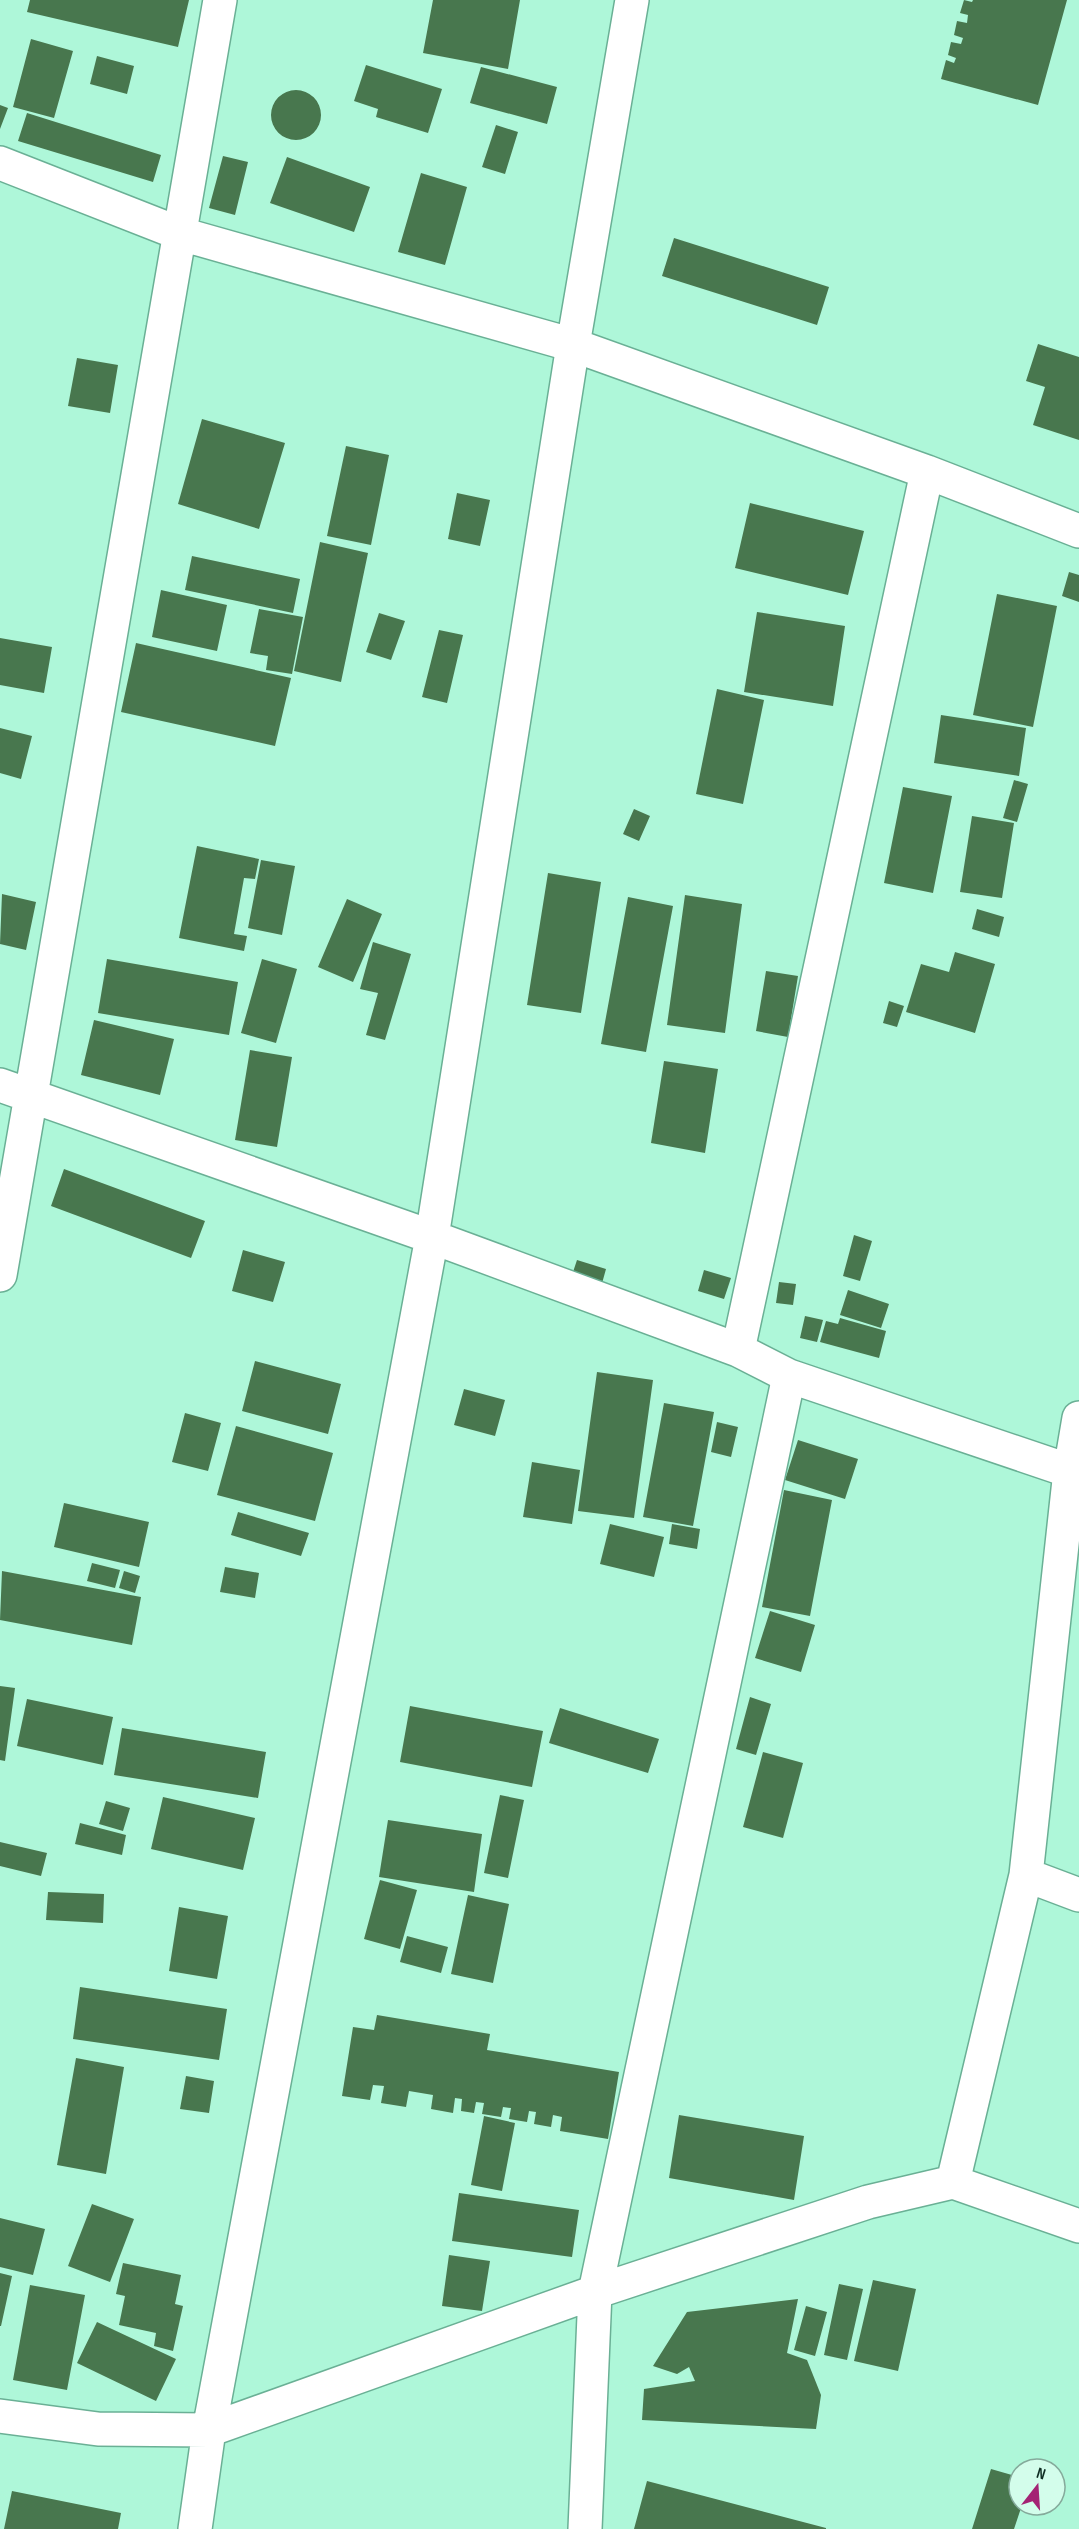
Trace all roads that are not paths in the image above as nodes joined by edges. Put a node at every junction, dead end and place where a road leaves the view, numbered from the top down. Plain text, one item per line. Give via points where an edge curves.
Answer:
1 (220, 0) edge
2 (632, 0) edge
3 (0, 163) edge
4 (181, 234) junction
5 (573, 345) junction
6 (927, 472) junction
7 (1079, 531) edge
8 (15, 1090) edge
9 (432, 1237) junction
10 (0, 1275) edge
11 (738, 1350) junction
12 (789, 1376) junction
13 (1079, 1418) edge
14 (1075, 1472) edge
15 (1026, 1875) junction
16 (1079, 1895) edge
17 (953, 2182) junction
18 (1079, 2226) edge
19 (595, 2292) junction
20 (0, 2416) edge
21 (209, 2430) junction
22 (195, 2529) edge
23 (585, 2529) edge

1 - 4 street
2 - 5 street
3 - 4 street
4 - 5 street
4 - 8 street
5 - 6 street
5 - 9 street
6 - 7 street
6 - 11 street
8 - 9 street
8 - 10 street
9 - 11 street
9 - 21 street
11 - 12 street
12 - 14 street
12 - 19 street
13 - 14 street
14 - 15 street
15 - 16 street
15 - 17 street
17 - 18 street
17 - 19 street via 868,2202
19 - 21 street
19 - 23 street
20 - 21 street via 98,2429
21 - 22 street

